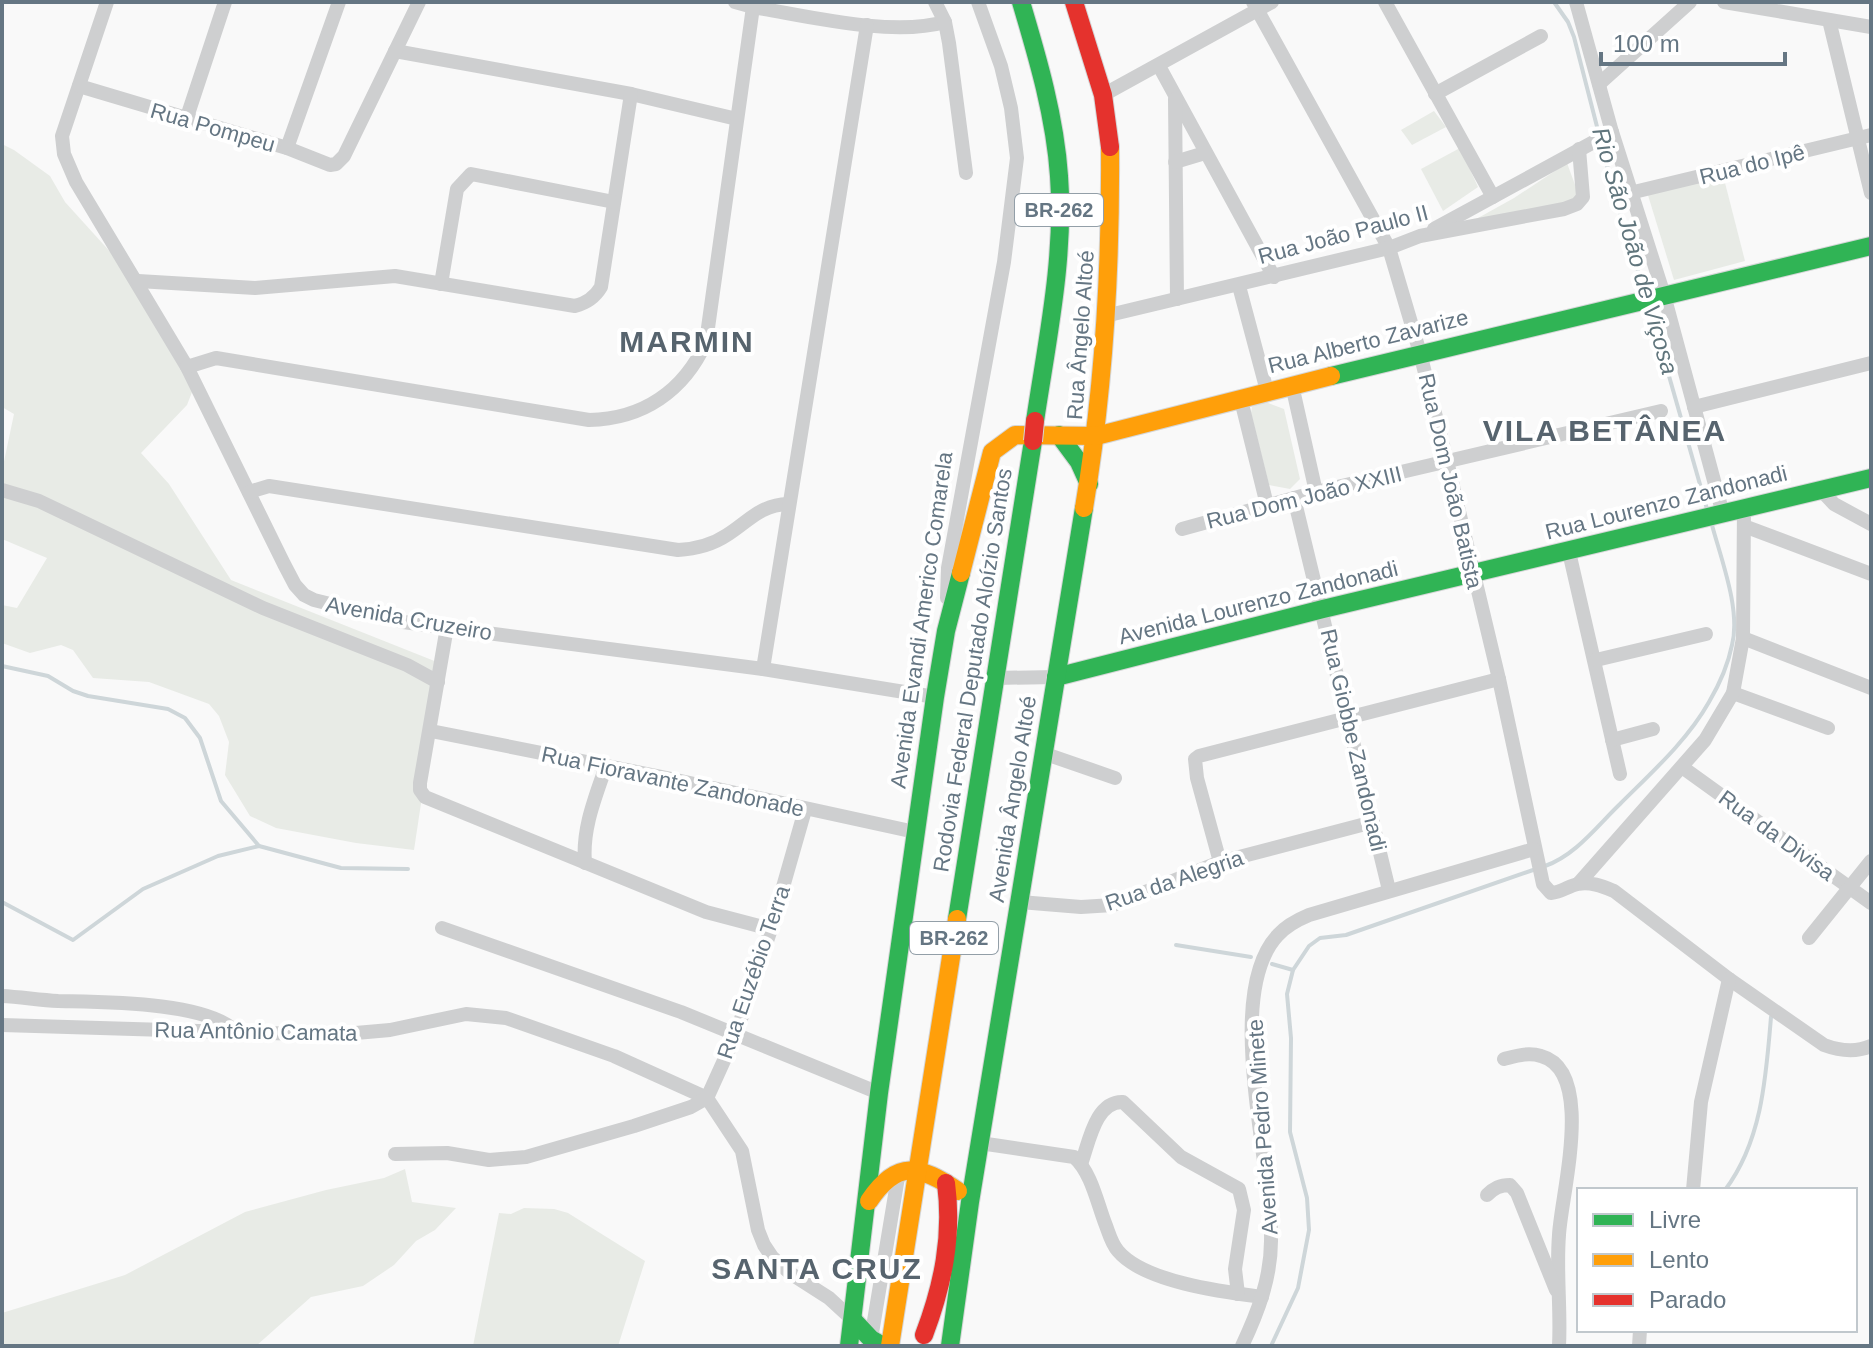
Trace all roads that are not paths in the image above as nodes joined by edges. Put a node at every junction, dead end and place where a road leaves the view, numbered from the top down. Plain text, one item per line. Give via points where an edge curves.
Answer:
1 (107, 2) edge
2 (225, 2) edge
3 (339, 2) edge
4 (419, 2) edge
5 (735, 2) edge
6 (935, 2) edge
7 (978, 2) edge
8 (1021, 2) edge
9 (1074, 2) edge
10 (1272, 2) edge
11 (1385, 2) edge
12 (1576, 2) edge
13 (1690, 2) edge
14 (1724, 2) edge
15 (1256, 6) edge
16 (753, 7) junction
17 (1829, 20) junction
18 (945, 22) junction
19 (867, 25) junction
20 (1871, 27) edge
21 (1541, 36) dead end
22 (395, 51) junction
23 (1159, 66) junction
24 (1599, 84) junction
25 (79, 86) junction
26 (631, 94) junction
27 (1435, 94) junction
28 (1103, 95) junction
29 (1175, 97) junction
30 (737, 119) junction
31 (186, 120) junction
32 (1609, 133) junction
33 (1864, 137) edge
34 (1586, 146) junction
35 (287, 148) junction
36 (1205, 153) junction
37 (1175, 162) junction
38 (966, 173) dead end
39 (1634, 192) junction
40 (1871, 193) edge
41 (1493, 197) junction
42 (614, 202) junction
43 (1420, 236) junction
44 (1871, 246) edge
45 (1389, 248) junction
46 (1274, 277) junction
47 (138, 281) junction
48 (441, 284) junction
49 (1239, 286) junction
50 (1658, 296) junction
51 (1177, 299) junction
52 (1105, 316) junction
53 (1420, 353) junction
54 (1871, 363) edge
55 (187, 367) junction
56 (1292, 385) junction
57 (1267, 391) junction
58 (1241, 400) junction
59 (1099, 402) junction
60 (1694, 407) junction
61 (1661, 411) dead end
62 (1065, 435) junction
63 (1096, 436) junction
64 (1024, 438) junction
65 (1447, 461) junction
66 (1871, 478) edge
67 (1089, 484) junction
68 (1820, 489) junction
69 (2, 490) edge
70 (249, 492) junction
71 (1316, 492) junction
72 (1294, 498) junction
73 (788, 504) junction
74 (1267, 505) junction
75 (1718, 515) junction
76 (1744, 517) junction
77 (1871, 524) edge
78 (1182, 529) dead end
79 (1569, 552) junction
80 (1871, 574) edge
81 (1472, 575) junction
82 (1323, 609) junction
83 (447, 627) junction
84 (946, 631) junction
85 (1706, 634) dead end
86 (1743, 638) junction
87 (1596, 660) junction
88 (763, 669) junction
89 (1056, 677) junction
90 (995, 678) junction
91 (1499, 679) junction
92 (438, 682) junction
93 (1871, 688) edge
94 (1733, 693) junction
95 (935, 697) junction
96 (1348, 718) junction
97 (1828, 728) dead end
98 (1653, 729) dead end
99 (431, 731) junction
100 (1612, 740) junction
101 (1043, 753) junction
102 (606, 766) junction
103 (1682, 767) junction
104 (1620, 774) dead end
105 (1115, 778) dead end
106 (805, 810) junction
107 (1373, 822) junction
108 (915, 832) junction
109 (584, 846) junction
110 (569, 856) junction
111 (1535, 856) junction
112 (1871, 861) edge
113 (1220, 862) junction
114 (585, 863) junction
115 (1579, 883) junction
116 (1850, 888) junction
117 (1389, 890) junction
118 (1020, 902) junction
119 (1871, 903) edge
120 (442, 928) dead end
121 (771, 929) junction
122 (1809, 938) dead end
123 (1729, 979) junction
124 (2, 996) edge
125 (2, 1025) edge
126 (237, 1033) junction
127 (736, 1034) junction
128 (1871, 1046) edge
129 (1504, 1059) dead end
130 (879, 1093) junction
131 (707, 1098) junction
132 (980, 1143) junction
133 (395, 1154) dead end
134 (1081, 1164) junction
135 (909, 1170) junction
136 (946, 1183) junction
137 (1693, 1188) edge
138 (1487, 1195) dead end
139 (868, 1202) junction
140 (970, 1202) junction
141 (1238, 1294) junction
142 (1262, 1297) junction
143 (1560, 1302) junction
144 (853, 1320) junction
145 (924, 1335) junction
146 (952, 1337) edge
147 (877, 1342) edge
148 (849, 1346) edge
149 (893, 1346) edge
150 (1242, 1346) edge
151 (1559, 1346) edge

1 - 25 street
2 - 31 street
3 - 35 street
4 - 22 street
5 - 16 street
6 - 18 street
7 - 84 street, Avenida Evandi Americo Comarela via 1001,66 1017,158 1004,262 948,568
8 - 64 main road, Rodovia Federal Deputado Aloízio Santos / BR-262, bridge via 1045,87 1060,201 1056,279 1035,421
9 - 28 main road, Rua Ângelo Altoé
10 - 15 street
11 - 27 street
12 - 24 street
13 - 24 street
14 - 17 street
15 - 23 street
15 - 45 street, Rua Dom João Batista
16 - 19 street
16 - 30 street
17 - 20 street
17 - 33 street
18 - 19 street via 928,27
18 - 38 street
19 - 73 street
21 - 27 street
22 - 26 street
22 - 35 street, Rua Pompeu via 336,164
23 - 28 street
23 - 29 street
24 - 32 street
25 - 31 street, Rua Pompeu
25 - 47 street, Avenida Cruzeiro via 62,136 64,154
26 - 30 street
26 - 42 street
27 - 41 street
28 - 52 main road, Rua Ângelo Altoé via 1112,183
29 - 36 street
29 - 37 street
30 - 55 street via 706,342 677,386 645,409 589,420 216,358
31 - 35 street, Rua Pompeu
32 - 34 street
32 - 39 street
33 - 39 street, Rua do Ipê
33 - 40 street
34 - 41 street
34 - 43 street, Rua João Paulo II via 1583,197 1577,204
36 - 37 street
36 - 46 street
37 - 51 street
39 - 50 street
41 - 43 street
42 - 48 street via 601,287 585,303 575,306
42 - 48 street via 471,174 457,189
43 - 45 street, Rua João Paulo II
44 - 50 main road
45 - 46 street, Rua João Paulo II
45 - 53 street, Rua Dom João Batista
46 - 49 street, Rua João Paulo II
47 - 48 street via 255,288 395,276
47 - 55 street, Avenida Cruzeiro
49 - 51 street, Rua João Paulo II
49 - 57 street
50 - 53 main road, Rua Alberto Zavarize
50 - 60 street
51 - 52 street, Rua João Paulo II
52 - 59 main road, Rua Ângelo Altoé
53 - 56 main road, Rua Alberto Zavarize
53 - 65 street, Rua Dom João Batista
54 - 60 street
55 - 70 street, Avenida Cruzeiro
56 - 57 main road, Rua Alberto Zavarize
56 - 71 street
57 - 58 main road, Rua Alberto Zavarize
58 - 63 main road, Rua Alberto Zavarize
58 - 74 street
59 - 62 main road
59 - 63 main road, Rua Ângelo Altoé
60 - 75 street
61 - 65 street, Rua Dom João XXIII
62 - 63 main road
62 - 64 main road
62 - 67 main road
63 - 67 main road, Avenida Ângelo Altoé
64 - 84 main road via 992,452
64 - 90 main road, Rodovia Federal Deputado Aloízio Santos / BR-262
65 - 71 street, Rua Dom João XXIII
65 - 81 street, Rua Dom João Batista
66 - 68 main road, Rua Lourenzo Zandonadi
67 - 89 main road, Avenida Ângelo Altoé
68 - 76 main road, Rua Lourenzo Zandonadi
68 - 77 street via 1834,504
69 - 92 street via 39,501 263,608
70 - 73 street via 269,486 678,550 710,544 761,509
70 - 83 street, Avenida Cruzeiro via 304,595 373,615
71 - 72 street, Rua Dom João XXIII
72 - 74 street, Rua Dom João XXIII
72 - 82 street, Rua Giobbe Zandonadi
73 - 88 street
74 - 78 street, Rua Dom João XXIII
75 - 76 main road, Rua Lourenzo Zandonadi
75 - 79 main road, Rua Lourenzo Zandonadi
76 - 80 street
76 - 86 street
79 - 81 main road, Rua Lourenzo Zandonadi
79 - 87 street
81 - 82 main road, Avenida Lourenzo Zandonadi
81 - 91 street, Rua Dom João Batista
82 - 89 main road, Avenida Lourenzo Zandonadi
82 - 96 street, Rua Giobbe Zandonadi
83 - 88 street, Avenida Cruzeiro
83 - 92 street
84 - 95 main road, Avenida Evandi Americo Comarela
85 - 87 street
86 - 93 street
86 - 94 street
87 - 100 street
88 - 95 street, Avenida Cruzeiro
89 - 90 street
89 - 101 main road, Avenida Ângelo Altoé
90 - 135 main road, Rodovia Federal Deputado Aloízio Santos / BR-262
91 - 96 street
91 - 111 street, Rua Dom João Batista
92 - 99 street
94 - 97 street
94 - 103 street
95 - 108 main road, Avenida Evandi Americo Comarela
96 - 107 street, Rua Giobbe Zandonadi
96 - 113 street via 1199,756 1195,766
98 - 100 street
99 - 102 street, Rua Fioravante Zandonade
99 - 110 street via 420,783 425,797
100 - 104 street
101 - 105 street
101 - 118 main road, Avenida Ângelo Altoé
102 - 106 street, Rua Fioravante Zandonade
102 - 109 street
103 - 115 street
103 - 116 street, Rua da Divisa
106 - 108 street, Rua Fioravante Zandonade
106 - 121 street, Rua Euzébio Terra
107 - 113 street, Rua da Alegria
107 - 117 street, Rua Giobbe Zandonadi
108 - 130 main road, Avenida Evandi Americo Comarela
109 - 110 street
109 - 114 street
110 - 114 street
111 - 115 street, Rua Dom João Batista via 1549,891
111 - 117 street, Avenida Pedro Minete
112 - 116 street
113 - 118 street, Rua da Alegria via 1113,905
114 - 121 street via 706,912
115 - 123 street via 1627,899
116 - 119 street, Rua da Divisa
116 - 122 street
117 - 142 street, Avenida Pedro Minete via 1292,923 1276,936 1260,970 1253,1015 1254,1062 1271,1226
118 - 132 main road, Avenida Ângelo Altoé
120 - 127 street
121 - 127 street, Rua Euzébio Terra
123 - 128 street via 1824,1045 1838,1051
123 - 137 street via 1701,1102
124 - 126 street via 139,1004 208,1016
125 - 126 street, Rua Antônio Camata
126 - 131 street, Rua Antônio Camata via 365,1034 488,1014 614,1056
127 - 130 street
127 - 131 street, Rua Euzébio Terra
129 - 143 street via 1530,1054 1549,1059 1567,1087 1572,1121 1559,1236
130 - 139 main road, Avenida Evandi Americo Comarela
131 - 133 street via 526,1157
131 - 144 street via 742,1151 764,1245 790,1273
132 - 134 street via 1061,1153
132 - 140 main road, Avenida Ângelo Altoé
134 - 141 street via 1112,1241 1128,1260 1176,1280
134 - 141 street via 1104,1109 1123,1102 1181,1157 1234,1184 1244,1210 1235,1269
135 - 136 main road via 936,1175
135 - 139 main road via 881,1182
135 - 147 street
135 - 149 main road, Rodovia Federal Deputado Aloízio Santos / BR-262
136 - 140 main road
136 - 145 main road via 946,1250
138 - 143 street via 1505,1185 1517,1193
139 - 144 main road, Avenida Evandi Americo Comarela
140 - 146 main road, Avenida Ângelo Altoé
141 - 142 street
142 - 150 street, Avenida Pedro Minete
143 - 151 street
144 - 147 main road
144 - 148 main road, Avenida Evandi Americo Comarela
145 - 146 main road
145 - 149 main road

